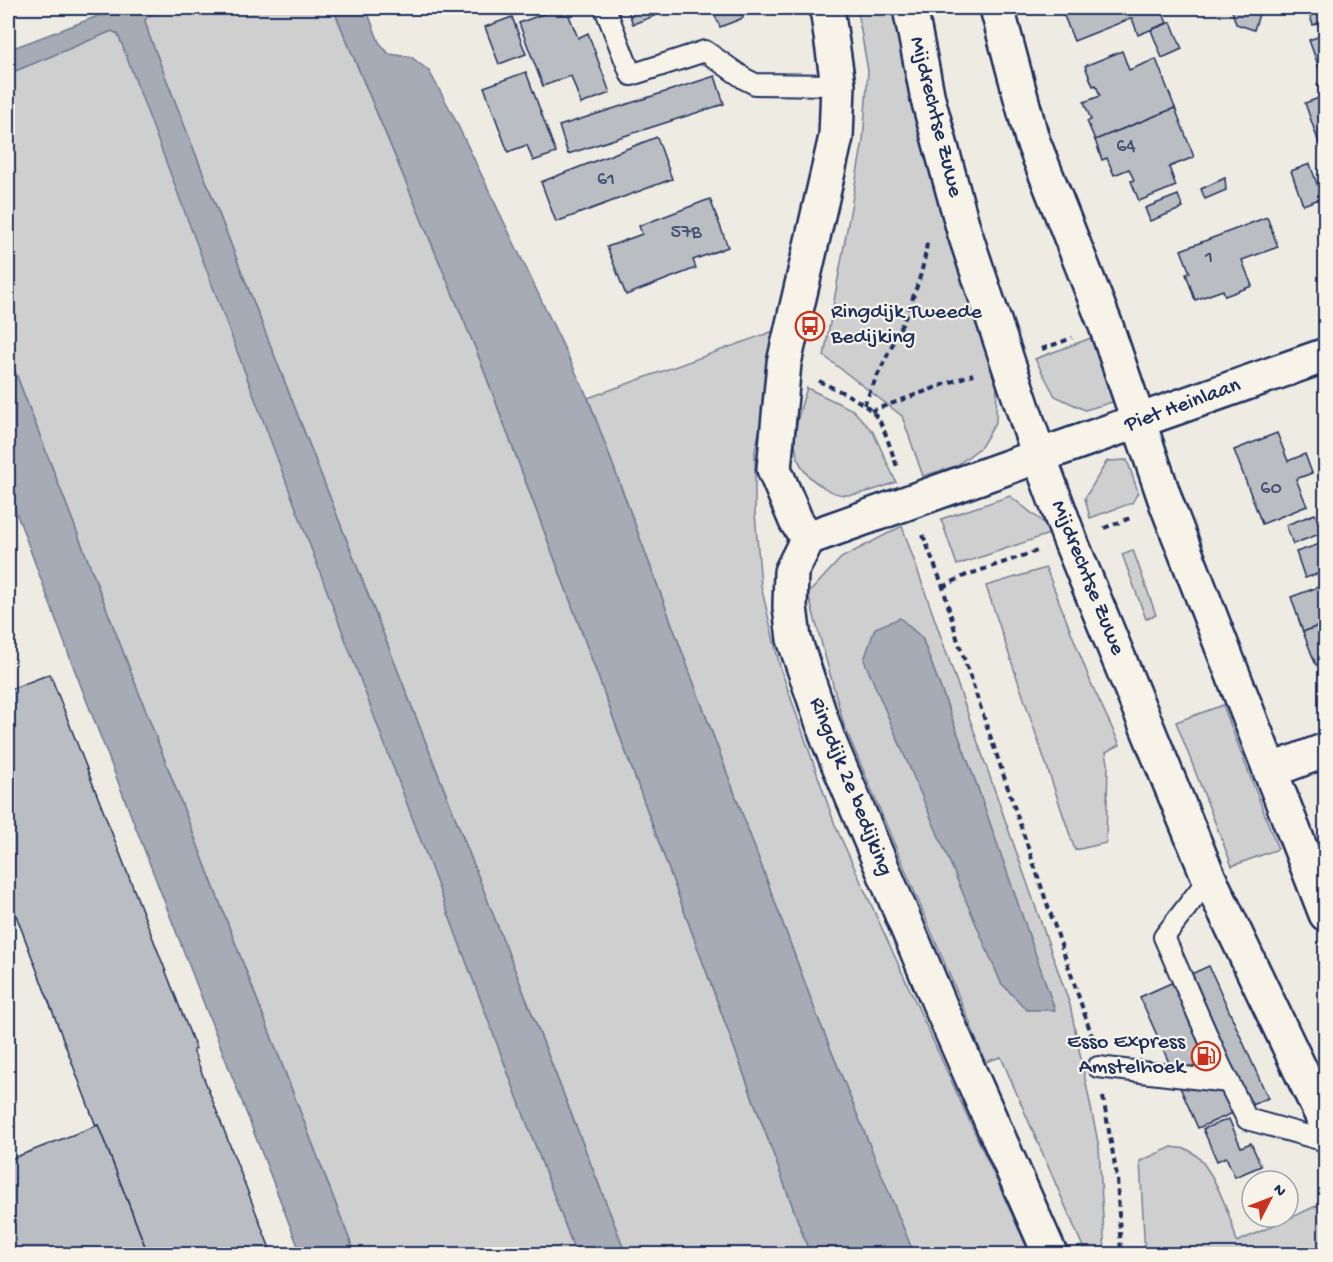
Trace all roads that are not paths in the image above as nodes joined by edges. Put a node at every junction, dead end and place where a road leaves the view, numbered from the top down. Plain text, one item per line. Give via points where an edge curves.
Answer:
1 (605, 8) edge
2 (827, 8) edge
3 (910, 8) edge
4 (997, 8) edge
5 (838, 85) junction
6 (1326, 355) edge
7 (1139, 422) junction
8 (1039, 456) junction
9 (808, 538) junction
10 (1326, 750) edge
11 (1270, 771) junction
12 (1209, 878) junction
13 (1326, 914) edge
14 (1098, 1067) road end
15 (1228, 1082) junction
16 (1326, 1124) edge
17 (1326, 1141) edge
18 (1050, 1254) edge

1 - 5 lane via 631,75 705,51 755,84
2 - 5 street
3 - 8 street, Mijdrechtse Zuwe via 928,99 963,231
4 - 7 street via 1032,139 1106,326
5 - 9 street via 836,136 784,363 774,469 796,521
6 - 7 street, Piet Heinlaan
7 - 8 street, Piet Heinlaan
7 - 11 street
8 - 9 street
8 - 12 street, Mijdrechtse Zuwe
9 - 18 street, Ringdijk 2e bedijking via 791,572 794,639 828,739
10 - 11 street
11 - 13 street
12 - 15 lane via 1164,937
12 - 16 street, Mijdrechtse Zuwe
14 - 15 lane
15 - 17 lane via 1247,1119

